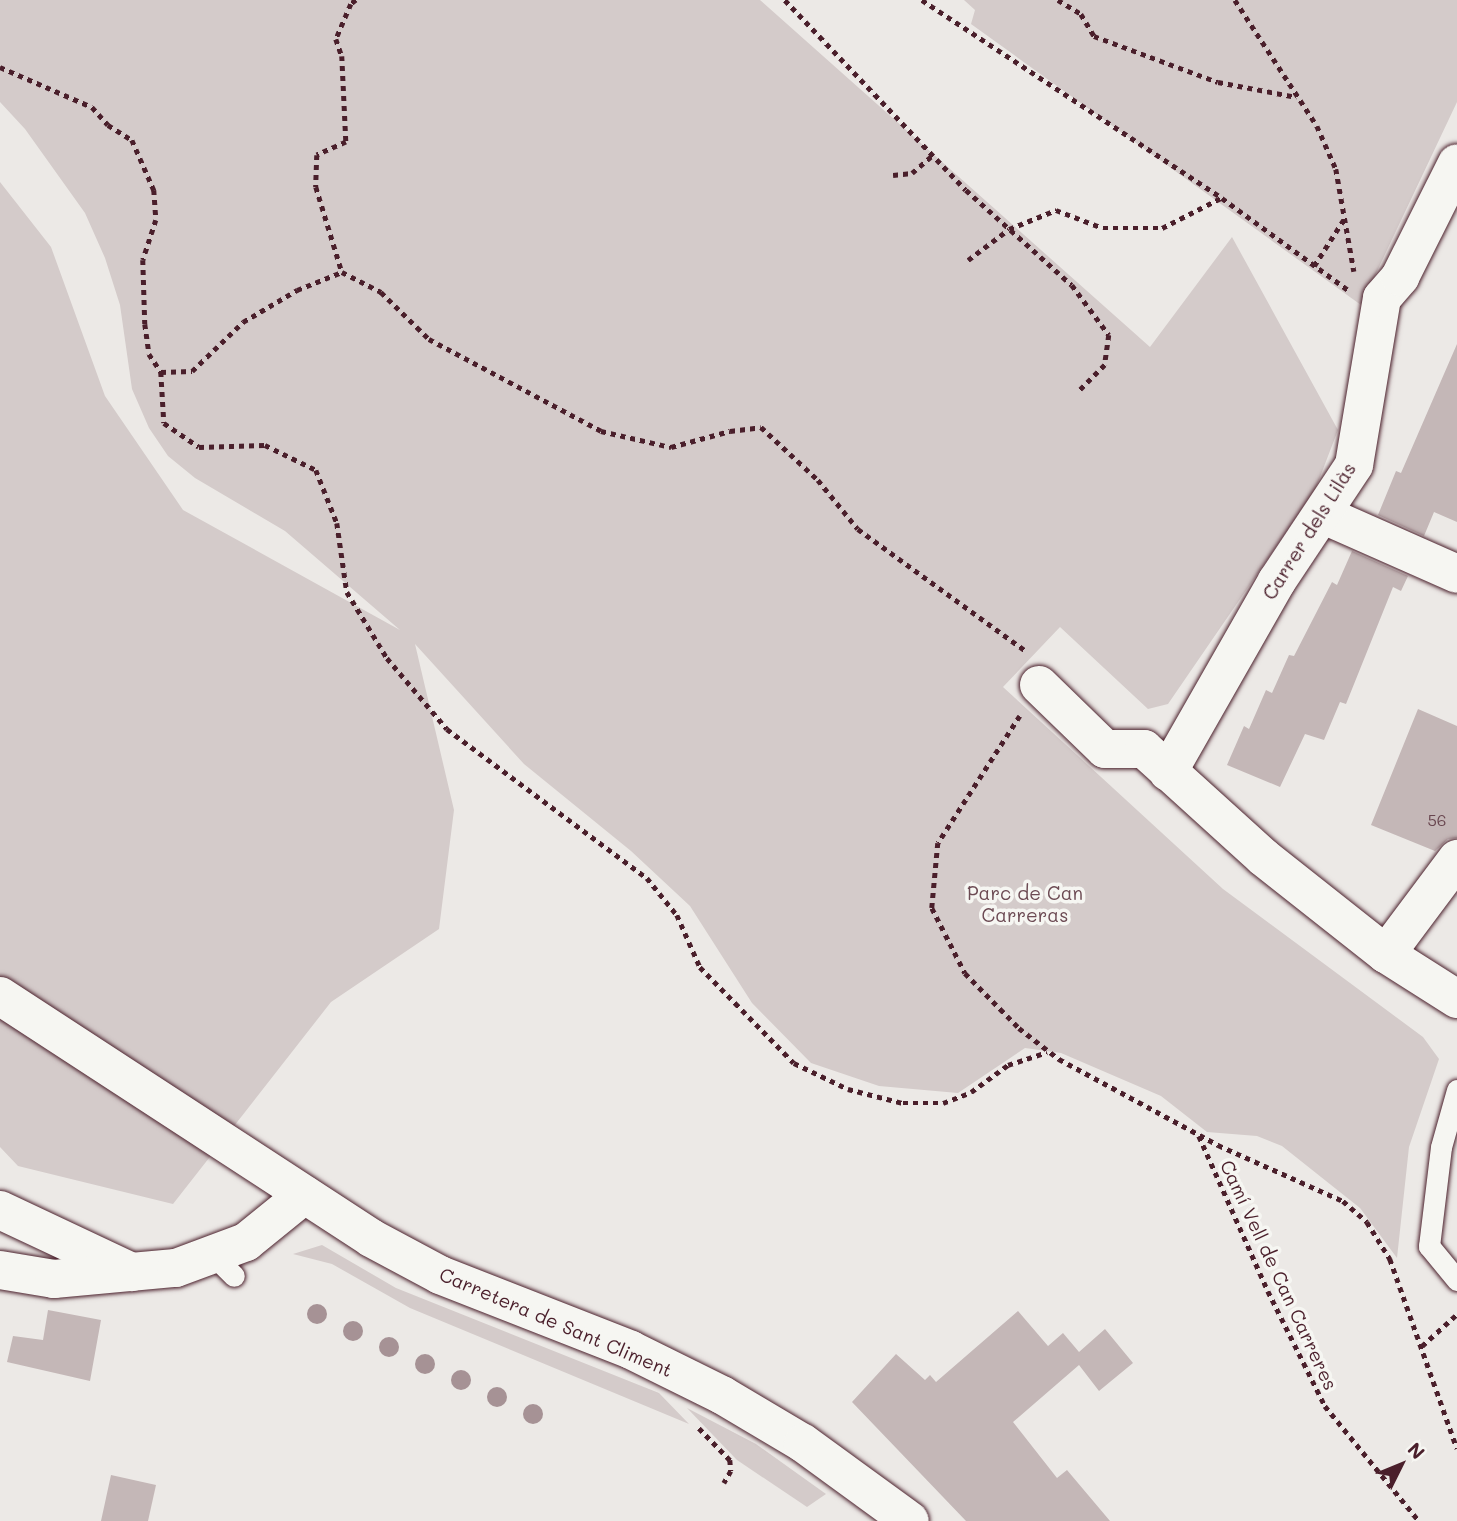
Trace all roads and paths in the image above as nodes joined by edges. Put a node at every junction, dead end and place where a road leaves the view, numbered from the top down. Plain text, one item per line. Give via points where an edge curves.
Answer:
1 (356, 0) edge
2 (785, 0) edge
3 (922, 0) edge
4 (1058, 0) edge
5 (1235, 0) edge
6 (0, 67) edge
7 (1297, 97) junction
8 (933, 155) junction
9 (893, 175) dead end
10 (1451, 187) edge
11 (1222, 198) junction
12 (1347, 215) junction
13 (1009, 229) junction
14 (968, 260) dead end
15 (1314, 265) junction
16 (342, 272) junction
17 (161, 372) junction
18 (1079, 391) dead end
19 (1324, 514) junction
20 (1457, 574) edge
21 (1039, 685) junction
22 (1168, 772) junction
23 (1457, 859) edge
24 (1386, 954) junction
25 (0, 996) edge
26 (1457, 999) edge
27 (1048, 1052) junction
28 (1457, 1090) edge
29 (1199, 1135) junction
30 (304, 1195) junction
31 (6, 1226) edge
32 (0, 1270) edge
33 (134, 1273) junction
34 (1457, 1280) edge
35 (1457, 1314) edge
36 (1422, 1346) junction
37 (691, 1420) dead end
38 (1457, 1448) edge
39 (724, 1483) dead end
40 (910, 1521) edge
41 (1419, 1521) edge

1 - 16 path via 336,39 342,56 346,142 317,155 316,187
2 - 8 path
3 - 11 path
4 - 7 path via 1081,14 1094,36 1218,82
5 - 7 path
6 - 17 path via 92,107 108,125 132,140 154,190 156,220 143,260 145,324 149,354
7 - 12 path via 1336,169
8 - 9 path via 912,173
8 - 13 path
10 - 19 street, Carrer dels Lilàs via 1400,277 1382,298 1354,465
11 - 13 path via 1162,228 1103,228 1056,210
11 - 15 path
12 - 15 path
12 - 15 path via 1357,296
13 - 14 path
13 - 18 path via 1072,285 1109,335 1105,365
16 - 17 path via 297,290 243,322 192,371
16 - 21 path via 381,292 429,340 601,431 671,447 730,430 761,427 818,480 858,529 1026,648
17 - 27 path via 164,423 199,447 265,445 316,470 337,523 347,592 387,658 447,729 647,878 677,915 700,967 794,1063 859,1091 902,1103 943,1103 971,1092 1008,1065
19 - 20 street
19 - 22 street, Carrer dels Lilàs via 1277,581
21 - 22 street via 1105,749 1143,749
21 - 27 path via 938,843 932,908 965,973
22 - 24 street via 1263,858
23 - 24 street
24 - 26 street
25 - 30 street, Carretera de Sant Climent
27 - 29 path
28 - 34 lane via 1441,1147 1429,1246
29 - 36 path via 1343,1201 1367,1222 1390,1259
29 - 41 path, Camí Vell de Can Carreres via 1325,1406
30 - 33 street via 224,1266
30 - 40 street, Carretera de Sant Climent via 440,1275 631,1350 722,1395 803,1443
31 - 33 street
32 - 33 street via 54,1279
35 - 36 path
36 - 38 path
37 - 39 path via 730,1460 731,1471

